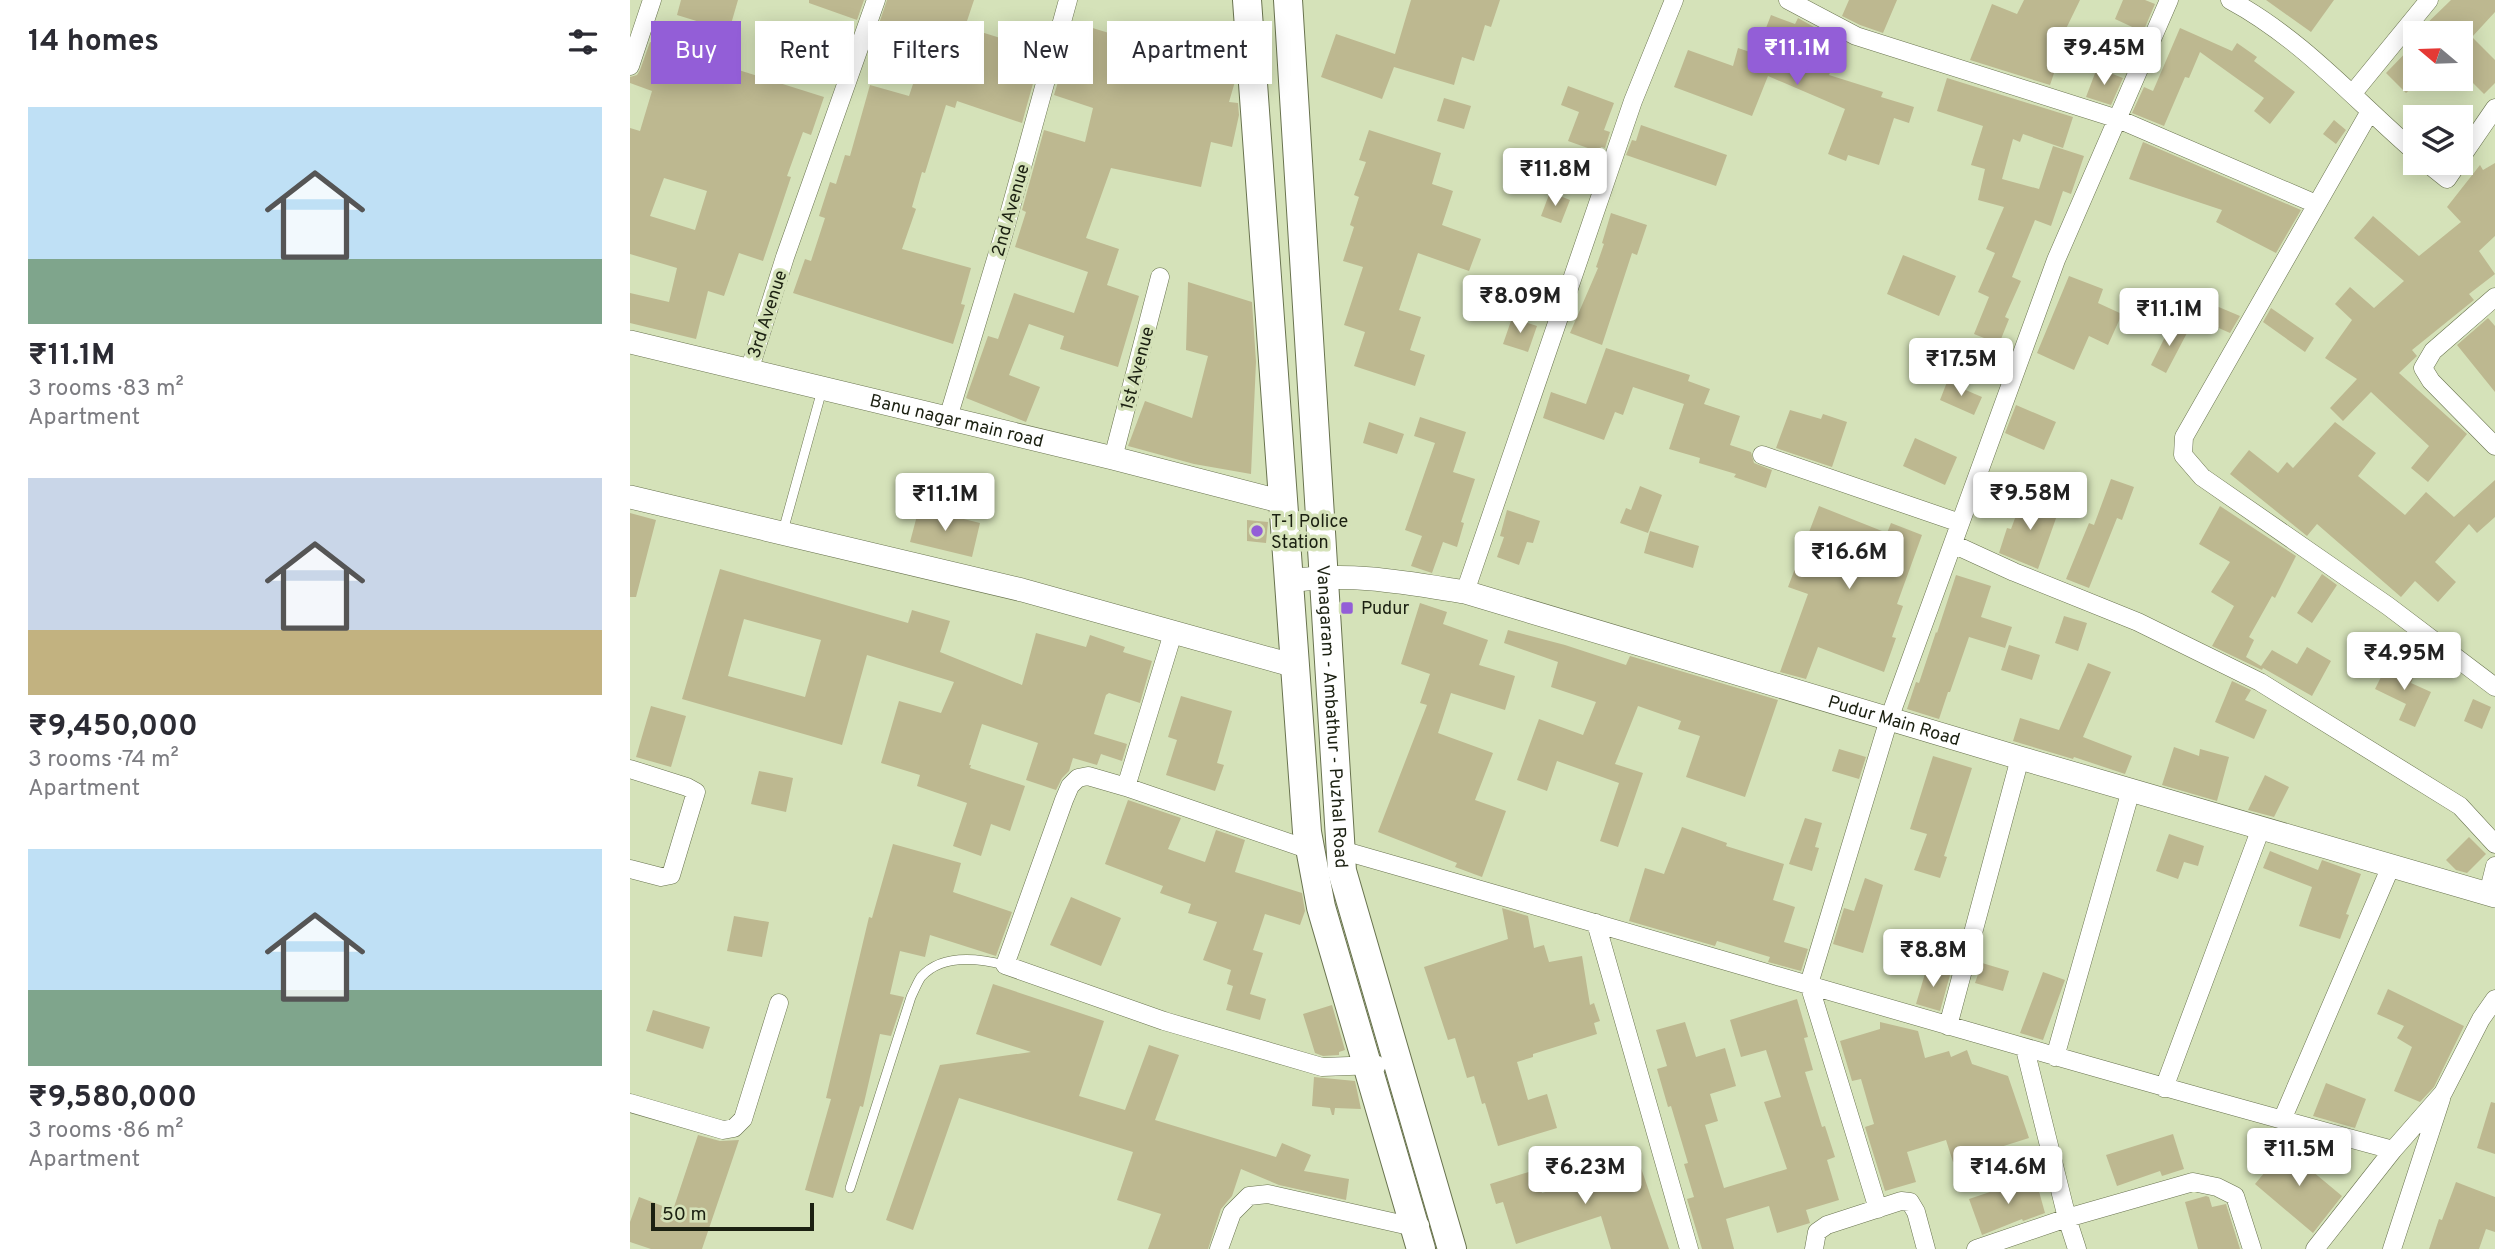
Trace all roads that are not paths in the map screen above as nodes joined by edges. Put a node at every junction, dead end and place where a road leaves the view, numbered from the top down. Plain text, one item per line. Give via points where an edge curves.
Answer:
1 (652, 0) edge
2 (876, 0) edge
3 (1068, 0) edge
4 (1247, 0) edge
5 (1288, 0) edge
6 (1674, 0) edge
7 (1788, 0) edge
8 (2169, 0) edge
9 (2230, 0) edge
10 (2429, 0) edge
11 (2259, 7) edge
12 (630, 66) edge
13 (2353, 93) junction
14 (2495, 108) edge
15 (2370, 113) junction
16 (2118, 118) junction
17 (2473, 140) edge
18 (2403, 142) edge
19 (2316, 204) junction
20 (1160, 277) dead end
21 (2495, 297) edge
22 (630, 342) edge
23 (749, 371) junction
24 (822, 388) junction
25 (948, 418) junction
26 (2495, 446) edge
27 (1762, 455) dead end
28 (1113, 458) junction
29 (630, 497) edge
30 (1283, 502) junction
31 (1960, 523) junction
32 (783, 533) junction
33 (1953, 544) junction
34 (1325, 576) junction
35 (1289, 581) junction
36 (1465, 592) junction
37 (1173, 633) junction
38 (1295, 666) junction
39 (2495, 687) edge
40 (1889, 719) junction
41 (2020, 758) junction
42 (630, 769) edge
43 (1126, 788) junction
44 (2131, 790) junction
45 (2261, 828) junction
46 (2495, 844) edge
47 (1310, 850) junction
48 (1341, 850) junction
49 (2390, 866) junction
50 (2495, 866) edge
51 (630, 869) edge
52 (2492, 895) edge
53 (1597, 923) junction
54 (1005, 965) junction
55 (1810, 984) junction
56 (2495, 999) edge
57 (779, 1003) dead end
58 (1948, 1026) junction
59 (2025, 1049) junction
60 (2055, 1057) junction
61 (1398, 1063) junction
62 (1367, 1066) junction
63 (2164, 1088) junction
64 (2443, 1093) junction
65 (630, 1103) edge
66 (2282, 1120) junction
67 (2393, 1150) junction
68 (850, 1188) dead end
69 (1878, 1209) junction
70 (1443, 1217) junction
71 (2067, 1218) junction
72 (1418, 1238) edge
73 (1219, 1249) edge
74 (1452, 1249) edge
75 (1689, 1249) edge
76 (1814, 1249) edge
77 (1926, 1249) edge
78 (1976, 1249) edge
79 (2077, 1249) edge
80 (2252, 1249) edge
81 (2315, 1249) edge
82 (2392, 1249) edge

1 - 12 street
2 - 23 street, 3rd Avenue
3 - 25 street, 2nd Avenue
4 - 30 main road
5 - 34 main road, Vanagaram - Ambathur - Puzhal Road
6 - 36 street via 1633,101
7 - 16 street via 1856,36
8 - 16 street
9 - 11 street
10 - 13 street
11 - 13 street
13 - 15 street
14 - 17 street
15 - 18 street
15 - 19 street
16 - 19 street
16 - 31 street via 2056,260
19 - 39 street via 2184,437 2183,455 2202,477 2388,606
20 - 28 street, 1st Avenue
21 - 26 street via 2433,351 2423,368
22 - 23 street, Banu nagar main road
23 - 24 street, Banu nagar main road
24 - 25 street, Banu nagar main road
24 - 32 lane
25 - 28 street, Banu nagar main road
27 - 31 street
28 - 30 street, Banu nagar main road
29 - 32 street
30 - 35 main road
31 - 33 street
32 - 37 street via 1022,590
33 - 40 street
33 - 46 street via 2138,622 2260,682 2460,806
34 - 35 street, Pudur Main Road
34 - 36 street, Pudur Main Road via 1378,578
34 - 48 main road, Vanagaram - Ambathur - Puzhal Road
35 - 38 main road
36 - 40 street, Pudur Main Road
37 - 38 street
37 - 43 street
38 - 47 main road
40 - 41 street, Pudur Main Road
40 - 55 street
41 - 44 street, Pudur Main Road
41 - 58 street
42 - 51 street via 696,792 671,875
43 - 47 street
43 - 54 street via 1088,776 1077,778 1070,786
44 - 45 street, Pudur Main Road
44 - 60 street
45 - 49 street, Pudur Main Road
45 - 63 street
47 - 62 main road via 1321,907
48 - 53 street
48 - 61 main road, Vanagaram - Ambathur - Puzhal Road via 1342,871
49 - 52 street, Pudur Main Road
49 - 66 street
50 - 52 street
53 - 55 street
53 - 75 street
54 - 62 street via 1164,1021 1322,1067
54 - 68 lane via 954,961 938,964 921,978
55 - 58 street
55 - 69 street
56 - 64 street
57 - 65 street via 743,1119 734,1128 723,1130
58 - 59 street
59 - 60 street
59 - 71 street
60 - 63 street
61 - 62 street
61 - 70 main road, Vanagaram - Ambathur - Puzhal Road
62 - 72 main road
63 - 66 street
64 - 67 street
64 - 82 street
66 - 67 street
67 - 81 street
69 - 76 street via 1827,1225 1817,1232
69 - 77 street via 1910,1202
70 - 72 street
70 - 74 main road, Vanagaram - Ambathur - Puzhal Road
71 - 78 street
71 - 79 street
71 - 80 street via 2203,1183 2235,1196
72 - 73 street via 1268,1194 1249,1196 1232,1213

